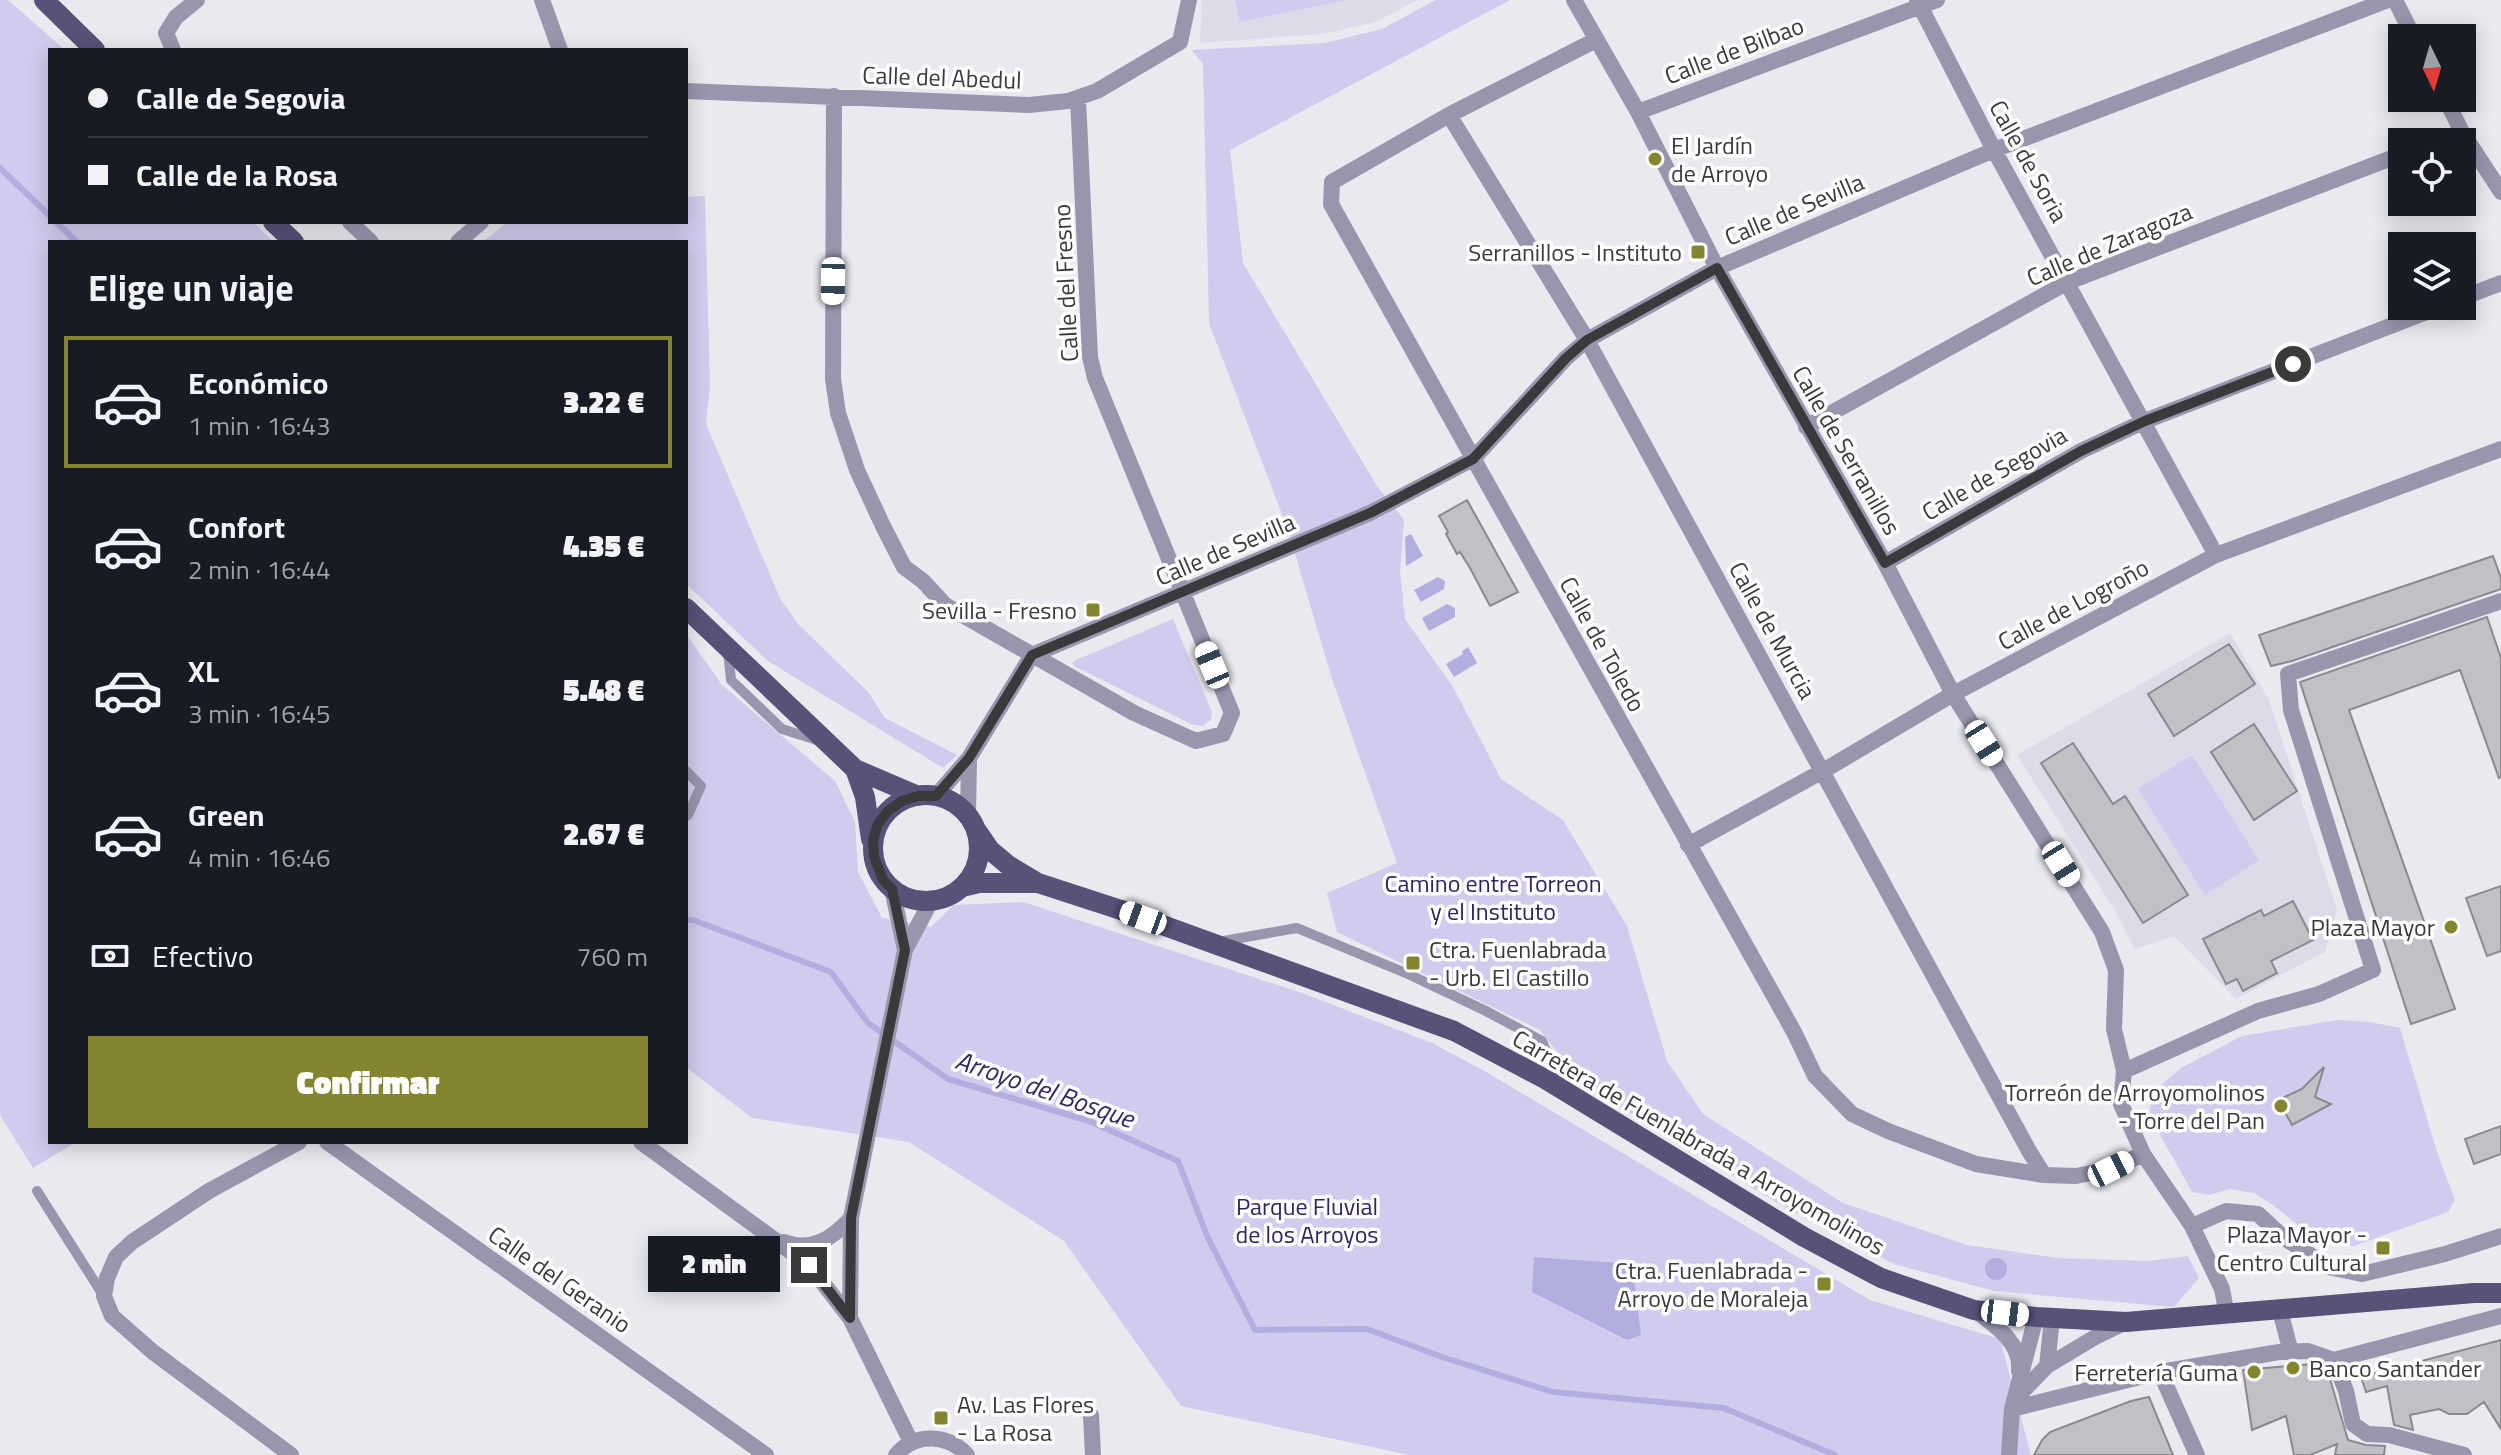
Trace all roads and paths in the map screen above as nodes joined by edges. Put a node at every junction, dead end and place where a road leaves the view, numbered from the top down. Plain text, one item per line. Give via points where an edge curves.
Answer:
1 (44, 0) edge
2 (197, 0) edge
3 (542, 0) edge
4 (1189, 0) edge
5 (1574, 0) edge
6 (1937, 0) edge
7 (2388, 0) edge
8 (2395, 0) edge
9 (1918, 3) edge
10 (2407, 24) edge
11 (1596, 40) junction
12 (93, 48) edge
13 (172, 48) edge
14 (559, 48) edge
15 (688, 91) edge
16 (834, 96) junction
17 (1078, 98) junction
18 (1638, 112) junction
19 (1449, 115) junction
20 (1994, 150) junction
21 (2476, 154) edge
22 (2388, 159) edge
23 (2501, 192) edge
24 (275, 224) edge
25 (352, 224) edge
26 (479, 224) edge
27 (292, 240) edge
28 (369, 240) edge
29 (460, 240) edge
30 (1717, 268) junction
31 (2068, 282) junction
32 (2501, 283) edge
33 (2476, 293) edge
34 (2406, 320) edge
35 (1587, 340) junction
36 (2145, 421) junction
37 (1806, 427) junction
38 (2501, 449) edge
39 (1473, 459) junction
40 (2216, 555) junction
41 (1885, 563) junction
42 (1183, 593) junction
43 (2501, 601) edge
44 (688, 610) edge
45 (1032, 655) junction
46 (1953, 694) junction
47 (969, 758) junction
48 (855, 769) junction
49 (1823, 771) junction
50 (688, 773) edge
51 (927, 796) junction
52 (688, 815) edge
53 (972, 823) junction
54 (1688, 845) junction
55 (874, 857) junction
56 (1038, 883) junction
57 (962, 887) junction
58 (892, 889) junction
59 (931, 901) junction
60 (1212, 943) junction
61 (905, 950) junction
62 (2124, 1071) junction
63 (1562, 1089) junction
64 (295, 1144) edge
65 (330, 1144) edge
66 (644, 1144) edge
67 (2143, 1154) junction
68 (2044, 1175) junction
69 (37, 1191) dead end
70 (851, 1218) junction
71 (2192, 1226) junction
72 (2501, 1236) edge
73 (775, 1239) junction
74 (2501, 1293) edge
75 (104, 1296) junction
76 (1974, 1310) junction
77 (2280, 1311) junction
78 (2227, 1315) junction
79 (2501, 1316) edge
80 (850, 1318) junction
81 (2044, 1318) junction
82 (2126, 1322) junction
83 (2291, 1352) junction
84 (2334, 1360) junction
85 (2047, 1366) junction
86 (2160, 1372) junction
87 (2014, 1403) junction
88 (1091, 1415) dead end
89 (911, 1442) junction
90 (291, 1455) edge
91 (766, 1455) edge
92 (896, 1455) edge
93 (967, 1455) edge
94 (1093, 1455) edge
95 (2009, 1455) edge
96 (2197, 1455) edge
97 (2464, 1455) edge

1 - 12 main road
2 - 13 street via 166,33
3 - 14 street
4 - 17 street, Calle del Abedul via 1180,42
5 - 11 street, Calle de Serranillos
6 - 9 street, Calle de Bilbao
7 - 20 street, Calle de Sevilla
8 - 10 street
9 - 18 street, Calle de Bilbao
9 - 20 street, Calle de Soria
11 - 18 street, Calle de Serranillos
11 - 19 street, Calle de Toledo
15 - 16 street, Calle del Abedul
16 - 17 street, Calle del Abedul via 977,105
16 - 45 street via 832,374 838,413 857,470 904,567 945,605
17 - 42 street, Calle del Fresno via 1090,357
18 - 30 street, Calle de Serranillos
19 - 35 street, Calle de Murcia
19 - 39 street, Calle de Toledo via 1332,182 1331,204
20 - 30 street, Calle de Sevilla
20 - 31 street, Calle de Soria
21 - 23 street
22 - 31 street, Calle de Zaragoza
24 - 27 main road
25 - 28 street
26 - 29 street
30 - 35 street, Calle de Sevilla
30 - 37 street, Calle de Serranillos
31 - 36 street, Calle de Soria
31 - 37 street, Calle de Zaragoza
32 - 33 street
34 - 36 street, Calle de Segovia
35 - 39 street, Calle de Sevilla
35 - 49 street, Calle de Murcia
36 - 40 street, Calle de Soria
36 - 41 street, Calle de Segovia via 2081,451
37 - 41 street, Calle de Serranillos
38 - 40 street, Calle de Logroño
39 - 42 street, Calle de Sevilla via 1370,513
39 - 54 street, Calle de Toledo
40 - 46 street, Calle de Logroño
41 - 46 street, Calle de Serranillos
42 - 45 street, Calle de Sevilla
42 - 45 street, Calle del Fresno via 1232,713 1223,734 1196,741
43 - 62 street via 2288,674 2291,710 2373,970 2319,994 2258,1011
44 - 48 main road
45 - 47 street
46 - 49 street, Calle de Logroño
46 - 62 street, Calle de Serranillos via 2102,932 2116,970 2114,1029
47 - 51 street
47 - 53 street
48 - 51 main road
48 - 55 main road
49 - 54 street, Calle de Logroño
49 - 68 street, Calle de Murcia
50 - 52 lane via 701,786
51 - 53 main road via 959,806
51 - 55 main road via 902,801 888,811 876,832
53 - 56 main road, Carretera de Fuenlabrada a Arroyomolinos via 990,850
53 - 57 main road via 978,862
54 - 68 street, Calle de Toledo via 1815,1076 1852,1114 1976,1164
55 - 58 main road
56 - 57 main road, Carretera de Fuenlabrada a Arroyomolinos
56 - 60 main road, Carretera de Fuenlabrada a Arroyomolinos
57 - 59 main road
58 - 59 main road
58 - 61 street
59 - 61 street
60 - 63 main road, Carretera de Fuenlabrada a Arroyomolinos via 1454,1031
60 - 63 lane via 1297,928 1542,1041
61 - 70 street
62 - 67 street, Calle de Serranillos via 2121,1104
63 - 76 main road, Carretera de Fuenlabrada a Arroyomolinos via 1839,1256 1881,1278
64 - 75 street via 209,1191 132,1242 116,1257
65 - 91 street, Calle del Geranio
66 - 73 street
67 - 68 street, Calle de Toledo via 2111,1169
67 - 71 street, Calle de Serranillos
69 - 75 lane
70 - 73 street via 836,1235 812,1246
70 - 80 street
71 - 72 street via 2226,1211 2258,1214 2328,1267 2362,1274
71 - 78 street, Calle de Serranillos via 2222,1289
73 - 80 street via 809,1265
74 - 77 main road, Carretera de Fuenlabrada a Arroyomolinos
75 - 90 street via 112,1316 153,1352
76 - 81 main road, Carretera de Fuenlabrada a Arroyomolinos
76 - 87 street via 1997,1326 2021,1359
77 - 78 main road, Carretera de Fuenlabrada a Arroyomolinos
77 - 83 street
78 - 82 main road, Carretera de Fuenlabrada a Arroyomolinos
79 - 84 street
80 - 89 street
81 - 82 main road, Carretera de Fuenlabrada a Arroyomolinos
81 - 85 street
81 - 87 street
82 - 85 street
83 - 84 street via 2308,1351
83 - 86 street
84 - 97 street via 2353,1424 2367,1434
85 - 87 street
86 - 87 street
86 - 96 street
87 - 95 street
88 - 94 street
89 - 92 street
89 - 93 street via 944,1439

